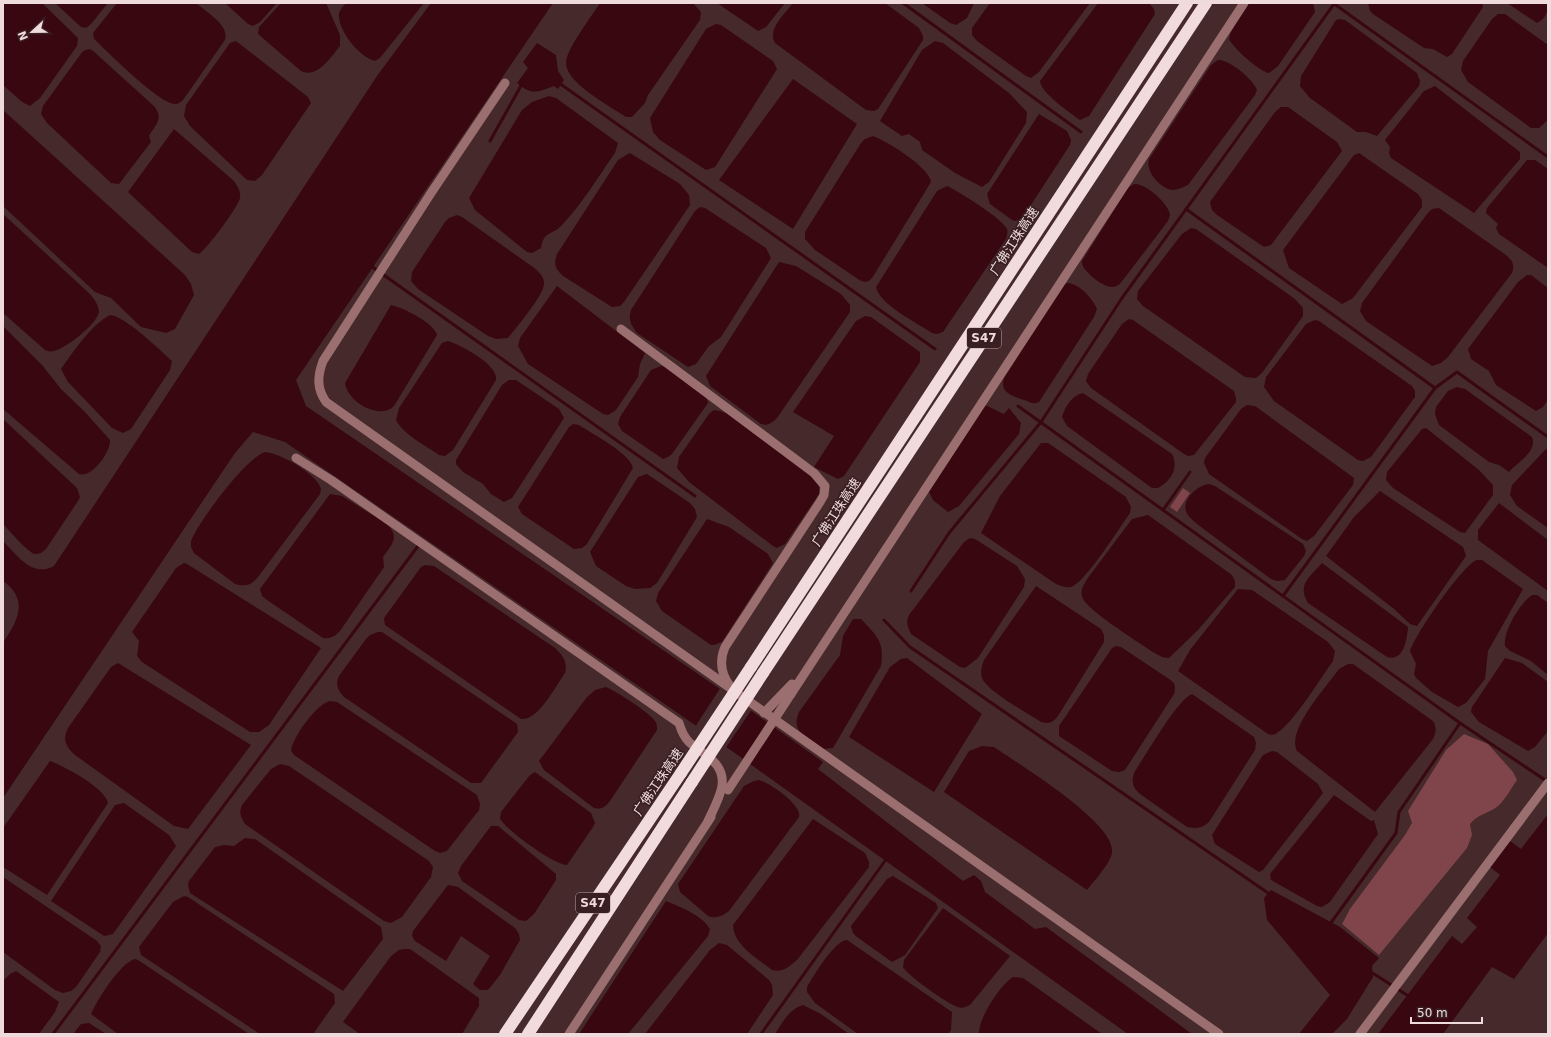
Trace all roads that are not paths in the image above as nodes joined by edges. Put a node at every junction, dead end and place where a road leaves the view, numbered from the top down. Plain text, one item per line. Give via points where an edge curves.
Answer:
1 (1187, 3) edge
2 (1206, 3) edge
3 (1244, 3) edge
4 (505, 83) dead end
5 (621, 329) dead end
6 (296, 458) dead end
7 (809, 667) junction
8 (735, 692) junction
9 (764, 713) junction
10 (1548, 783) edge
11 (708, 821) junction
12 (505, 1034) edge
13 (528, 1034) edge
14 (569, 1034) edge
15 (1220, 1034) edge
16 (1360, 1034) edge

1 - 12 highway, 广佛江珠高速 / S47, bridge via 751,668
2 - 13 highway, S47, bridge via 763,673
3 - 7 street
4 - 8 street via 323,361 318,386 326,402
5 - 8 street via 814,473 824,486 824,495 820,502 722,653 722,668 726,681
6 - 11 street via 679,723 682,733 689,742 716,763 722,774 722,787
7 - 9 street
7 - 11 street, bridge
8 - 9 street
9 - 15 street
10 - 16 street
11 - 14 street

